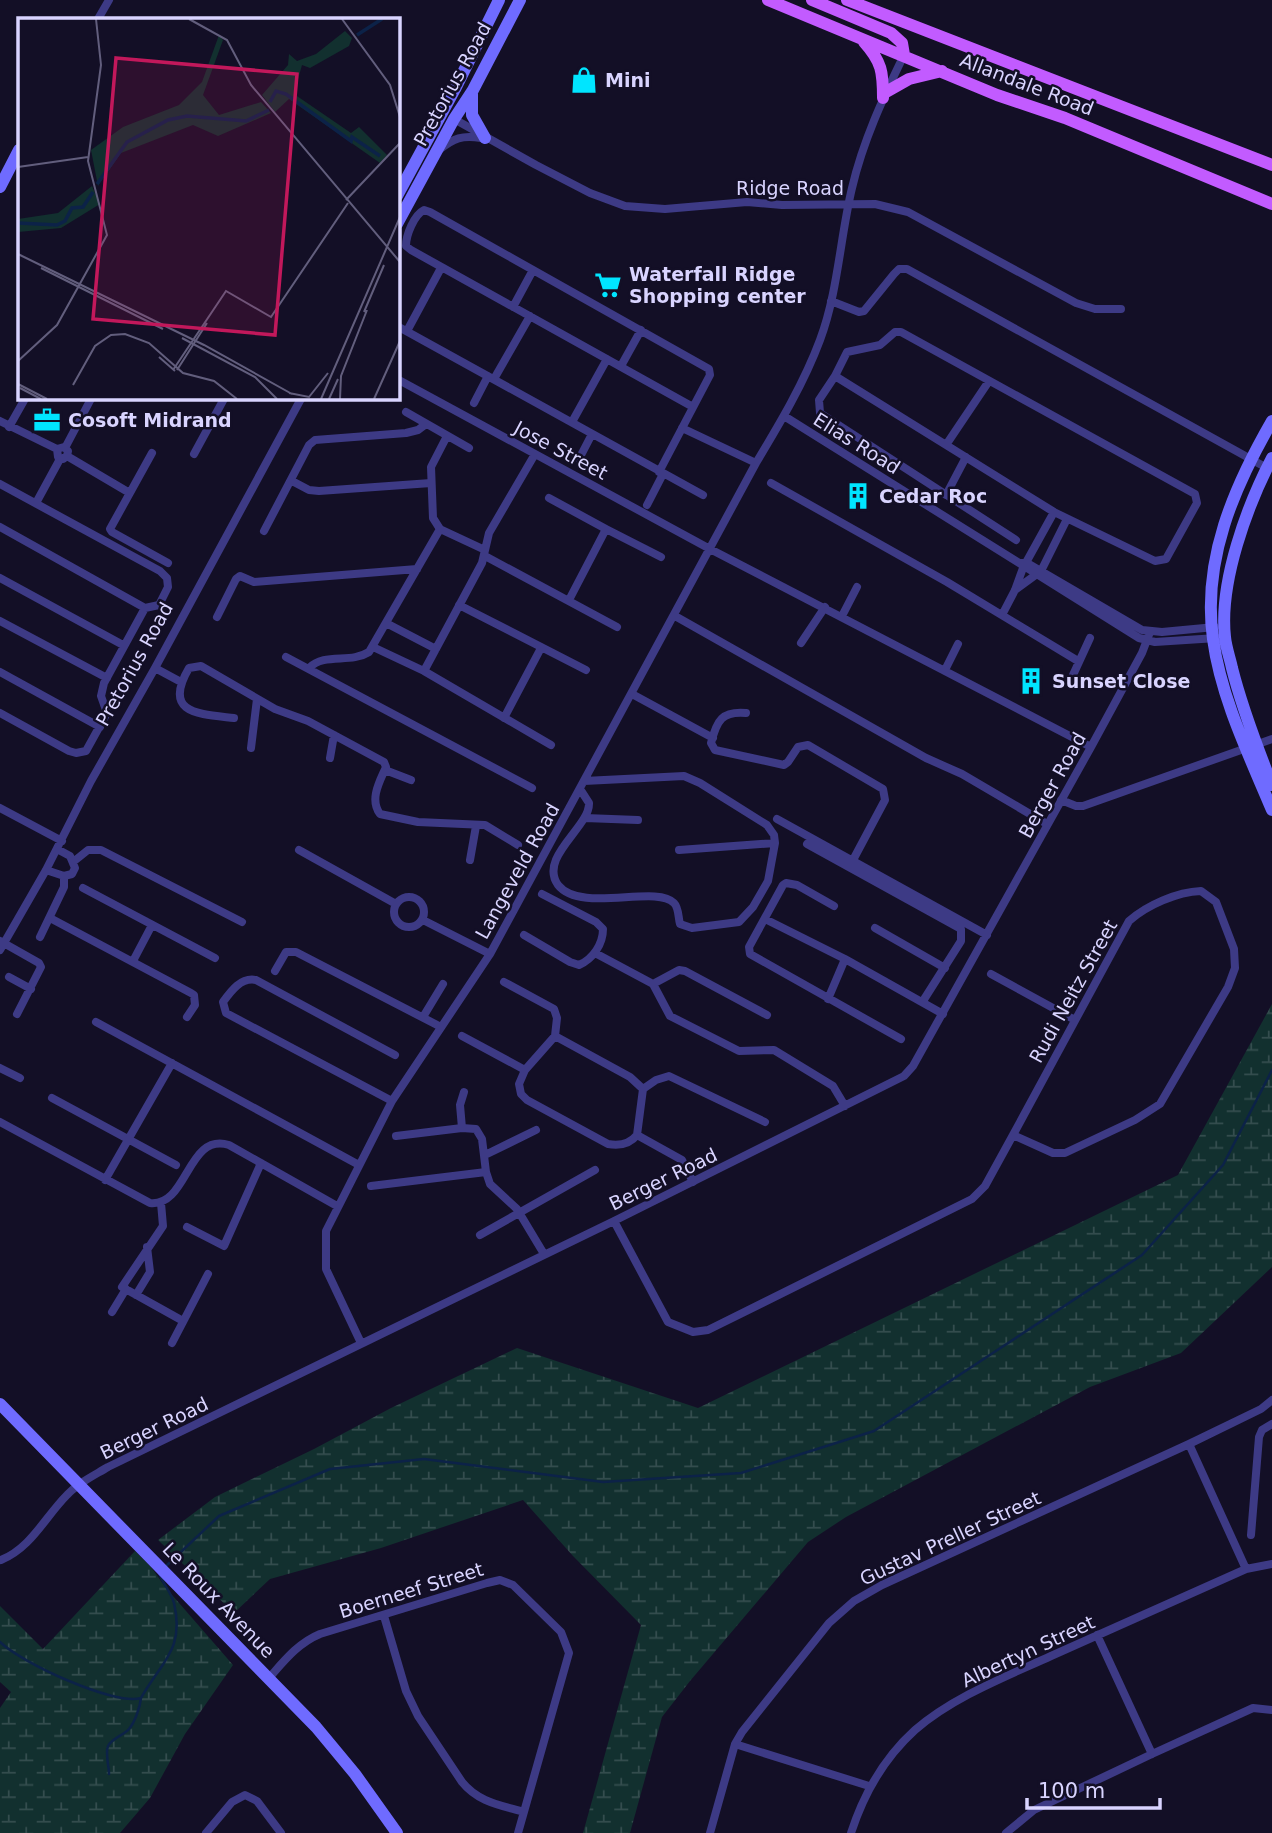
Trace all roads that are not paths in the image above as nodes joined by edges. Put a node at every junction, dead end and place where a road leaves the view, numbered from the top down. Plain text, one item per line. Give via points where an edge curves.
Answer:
1 (109, 0) edge
2 (499, 0) edge
3 (520, 0) edge
4 (768, 0) edge
5 (812, 0) edge
6 (847, 0) edge
7 (99, 18) edge
8 (861, 39) junction
9 (904, 55) junction
10 (942, 71) junction
11 (473, 90) junction
12 (885, 95) junction
13 (454, 119) junction
14 (486, 139) junction
15 (437, 151) junction
16 (421, 152) junction
17 (17, 157) edge
18 (1272, 165) edge
19 (0, 187) edge
20 (399, 192) edge
21 (1272, 204) edge
22 (848, 205) junction
23 (399, 220) edge
24 (441, 268) junction
25 (533, 270) junction
26 (831, 301) junction
27 (513, 307) junction
28 (1121, 309) dead end
29 (530, 316) junction
30 (399, 327) edge
31 (641, 330) junction
32 (407, 331) junction
33 (607, 359) junction
34 (621, 366) junction
35 (835, 376) junction
36 (491, 378) junction
37 (399, 380) edge
38 (989, 381) junction
39 (25, 399) edge
40 (91, 399) edge
41 (224, 399) edge
42 (301, 399) edge
43 (474, 403) dead end
44 (693, 407) junction
45 (406, 412) dead end
46 (784, 416) junction
47 (0, 421) edge
48 (1272, 421) edge
49 (572, 422) junction
50 (426, 424) junction
51 (9, 427) junction
52 (682, 428) junction
53 (592, 434) junction
54 (447, 436) junction
55 (946, 445) junction
56 (469, 448) dead end
57 (62, 453) junction
58 (152, 453) dead end
59 (194, 454) dead end
60 (535, 454) junction
61 (966, 457) junction
62 (1251, 458) junction
63 (579, 459) dead end
64 (756, 463) junction
65 (1269, 463) edge
66 (661, 473) junction
67 (292, 481) junction
68 (431, 483) junction
69 (771, 483) dead end
70 (0, 484) edge
71 (128, 492) junction
72 (703, 495) dead end
73 (946, 495) junction
74 (549, 498) dead end
75 (36, 503) junction
76 (646, 505) dead end
77 (1054, 512) junction
78 (1068, 519) junction
79 (0, 527) edge
80 (440, 529) junction
81 (606, 529) junction
82 (264, 531) dead end
83 (1016, 540) dead end
84 (710, 549) junction
85 (485, 553) junction
86 (661, 557) dead end
87 (168, 563) dead end
88 (1023, 565) junction
89 (417, 569) junction
90 (1038, 573) junction
91 (0, 578) edge
92 (857, 587) dead end
93 (1015, 590) junction
94 (569, 600) junction
95 (459, 605) junction
96 (825, 607) junction
97 (145, 608) junction
98 (1002, 615) junction
99 (842, 616) junction
100 (217, 617) dead end
101 (674, 617) junction
102 (0, 621) edge
103 (386, 623) junction
104 (617, 627) dead end
105 (1219, 632) junction
106 (1149, 637) junction
107 (1090, 638) dead end
108 (801, 643) dead end
109 (958, 644) dead end
110 (123, 645) junction
111 (373, 647) junction
112 (541, 648) junction
113 (436, 649) junction
114 (286, 657) dead end
115 (1078, 661) junction
116 (155, 668) junction
117 (309, 668) junction
118 (586, 670) dead end
119 (945, 670) junction
120 (424, 671) junction
121 (0, 672) edge
122 (1073, 675) dead end
123 (107, 678) junction
124 (181, 682) junction
125 (632, 694) junction
126 (257, 699) junction
127 (0, 713) edge
128 (746, 713) dead end
129 (234, 718) dead end
130 (503, 718) junction
131 (100, 727) junction
132 (334, 735) junction
133 (713, 737) junction
134 (1272, 738) edge
135 (551, 745) dead end
136 (1251, 746) junction
137 (1091, 747) junction
138 (251, 748) dead end
139 (330, 758) dead end
140 (385, 770) junction
141 (411, 780) dead end
142 (582, 785) junction
143 (1272, 785) edge
144 (532, 788) dead end
145 (1060, 800) junction
146 (0, 808) edge
147 (1272, 810) edge
148 (585, 818) junction
149 (638, 820) dead end
150 (777, 820) dead end
151 (1047, 824) junction
152 (476, 826) junction
153 (775, 843) junction
154 (60, 845) junction
155 (518, 845) dead end
156 (807, 845) dead end
157 (299, 850) dead end
158 (679, 850) dead end
159 (470, 860) dead end
160 (853, 860) junction
161 (73, 862) junction
162 (46, 870) junction
163 (64, 876) junction
164 (83, 888) dead end
165 (542, 894) dead end
166 (396, 904) junction
167 (834, 906) dead end
168 (50, 918) junction
169 (765, 919) junction
170 (422, 920) junction
171 (242, 922) dead end
172 (152, 925) junction
173 (875, 928) dead end
174 (524, 935) dead end
175 (987, 935) junction
176 (40, 937) dead end
177 (2, 945) edge
178 (595, 953) junction
179 (489, 954) junction
180 (215, 958) dead end
181 (845, 959) junction
182 (133, 961) junction
183 (945, 968) junction
184 (275, 971) dead end
185 (991, 974) dead end
186 (9, 977) dead end
187 (504, 982) dead end
188 (443, 984) dead end
189 (653, 984) junction
190 (31, 989) junction
191 (828, 999) junction
192 (923, 1001) junction
193 (17, 1014) dead end
194 (943, 1014) junction
195 (767, 1016) dead end
196 (187, 1017) dead end
197 (423, 1017) junction
198 (1075, 1020) junction
199 (96, 1022) dead end
200 (441, 1027) junction
201 (555, 1035) junction
202 (462, 1036) dead end
203 (901, 1039) dead end
204 (395, 1055) dead end
205 (172, 1063) junction
206 (0, 1068) edge
207 (525, 1070) junction
208 (20, 1079) dead end
209 (643, 1089) junction
210 (464, 1092) dead end
211 (52, 1098) dead end
212 (392, 1101) junction
213 (845, 1106) junction
214 (0, 1122) edge
215 (765, 1122) dead end
216 (462, 1128) junction
217 (536, 1130) dead end
218 (637, 1135) junction
219 (1013, 1135) junction
220 (396, 1136) dead end
221 (128, 1139) junction
222 (485, 1155) junction
223 (261, 1163) junction
224 (176, 1165) dead end
225 (359, 1165) junction
226 (596, 1170) dead end
227 (486, 1172) junction
228 (104, 1180) junction
229 (693, 1182) junction
230 (371, 1186) dead end
231 (161, 1203) junction
232 (337, 1206) junction
233 (520, 1213) junction
234 (614, 1221) junction
235 (187, 1227) dead end
236 (480, 1235) dead end
237 (147, 1247) junction
238 (544, 1254) junction
239 (208, 1274) dead end
240 (124, 1288) junction
241 (136, 1295) junction
242 (112, 1312) dead end
243 (183, 1321) junction
244 (172, 1343) dead end
245 (361, 1343) junction
246 (1272, 1400) edge
247 (0, 1404) edge
248 (1272, 1424) edge
249 (1189, 1444) junction
250 (79, 1484) junction
251 (1251, 1535) dead end
252 (1, 1560) edge
253 (1272, 1564) edge
254 (1246, 1569) junction
255 (383, 1616) junction
256 (1097, 1635) junction
257 (269, 1678) junction
258 (1272, 1710) edge
259 (735, 1744) junction
260 (1152, 1754) junction
261 (869, 1787) junction
262 (524, 1812) junction
263 (206, 1833) edge
264 (281, 1833) edge
265 (397, 1833) edge
266 (518, 1833) edge
267 (710, 1833) edge
268 (851, 1833) edge
269 (1006, 1833) edge

1 - 7 street
2 - 16 main road, Pretorius Road
3 - 11 main road, Pretorius Road
4 - 8 main road, Allandale Road
5 - 9 main road via 891,33 902,43
6 - 18 main road, Allandale Road
8 - 9 main road, Allandale Road
8 - 12 main road via 883,72
9 - 10 main road, Allandale Road
9 - 12 street, Langeveld Road
10 - 12 main road via 909,79
10 - 21 main road, Allandale Road
11 - 13 main road, Pretorius Road
11 - 14 main road via 472,115
12 - 22 street, Langeveld Road via 862,151
13 - 14 street, Ridge Road
13 - 15 main road, Pretorius Road
13 - 16 main road
14 - 15 street via 465,135
14 - 22 street, Ridge Road via 625,206
15 - 23 main road, Pretorius Road
16 - 20 main road, Pretorius Road
17 - 19 main road
22 - 26 street, Langeveld Road
22 - 28 street, Ridge Road via 875,204 908,212 1076,303
24 - 25 street via 406,246 422,211
24 - 27 street
24 - 32 street
25 - 27 street
25 - 31 street
26 - 46 street, Langeveld Road via 821,339
26 - 62 street via 864,311 899,269 907,269
27 - 29 street
29 - 33 street
29 - 36 street
30 - 32 street
31 - 34 street
31 - 44 street via 709,369
32 - 36 street
33 - 34 street
33 - 49 street
34 - 44 street
35 - 38 street via 847,352 880,345 901,332
35 - 55 street
35 - 73 street via 819,400 820,413
36 - 43 street
36 - 49 street
37 - 60 street, Jose Street
38 - 55 street
38 - 78 street via 1195,494 1197,503 1166,559 1155,561
39 - 51 street
40 - 57 street
41 - 59 street
42 - 116 street, Pretorius Road
44 - 52 street
45 - 50 street
46 - 64 street, Langeveld Road
46 - 88 street, Elias Road
47 - 51 street
48 - 62 main road
49 - 53 street
50 - 54 street
50 - 67 street via 406,432 315,440
51 - 57 street
52 - 64 street
52 - 66 street
53 - 63 street
53 - 66 street
54 - 56 street
54 - 68 street via 431,467
55 - 61 street
57 - 71 street
57 - 75 street
58 - 71 street
60 - 84 street, Jose Street
60 - 85 street via 489,533
61 - 73 street
61 - 77 street
62 - 65 street
62 - 105 main road via 1221,531 1215,566
64 - 84 street, Langeveld Road
65 - 105 main road via 1249,506
66 - 72 street
66 - 76 street
67 - 68 street via 319,491
67 - 82 street
68 - 80 street via 433,518
69 - 98 street
70 - 75 street
71 - 87 street via 110,530
73 - 83 street
74 - 81 street
75 - 97 street via 165,575 168,587 160,603
77 - 78 street
77 - 88 street
78 - 90 street
79 - 97 street
80 - 85 street
80 - 89 street
81 - 86 street
81 - 94 street
84 - 96 street, Jose Street
84 - 101 street, Langeveld Road
85 - 94 street
85 - 95 street
88 - 90 street, Elias Road
88 - 93 street
89 - 100 street via 254,582 240,576
89 - 103 street
90 - 93 street
90 - 106 street, Elias Road via 1110,622
91 - 110 street
92 - 99 street
93 - 98 street
94 - 104 street
95 - 112 street
95 - 113 street
96 - 99 street, Jose Street
96 - 108 street
97 - 110 street
98 - 115 street
99 - 119 street, Jose Street
101 - 125 street, Langeveld Road
101 - 151 street
102 - 123 street
103 - 111 street
103 - 113 street
105 - 106 street
105 - 136 main road
106 - 137 street, Berger Road
107 - 115 street
109 - 119 street
110 - 123 street
111 - 117 street via 363,656 319,660
111 - 120 street
112 - 118 street
112 - 130 street
113 - 120 street
114 - 117 street
115 - 122 street
116 - 124 street
116 - 154 street, Pretorius Road
117 - 144 street
119 - 137 street, Jose Street
120 - 130 street
121 - 131 street
123 - 131 street via 101,696 107,713
124 - 126 street via 189,668 198,666
124 - 129 street via 180,701 189,710
125 - 133 street
125 - 142 street, Langeveld Road
126 - 132 street
126 - 138 street
127 - 131 street via 76,753 88,749
128 - 133 street via 725,715
130 - 135 street
132 - 139 street
132 - 140 street via 384,762
133 - 160 street via 712,745 718,751 780,765 788,762 798,747 808,745 879,784 885,800
134 - 136 street
136 - 143 main road
136 - 145 street via 1083,806
136 - 147 main road
137 - 145 street, Berger Road
140 - 141 street
140 - 152 street via 375,801 380,814
142 - 148 street via 589,803
142 - 153 street via 684,776 760,818
142 - 179 street, Langeveld Road
145 - 151 street, Berger Road
146 - 154 street
148 - 149 street
148 - 153 street via 557,858 554,875 560,887 599,898 668,899 677,907 684,927 740,922 768,881
150 - 160 street
151 - 175 street, Berger Road
152 - 155 street via 490,827
152 - 159 street
153 - 158 street
154 - 161 street
154 - 162 street, Pretorius Road
156 - 183 street via 961,929 961,941
157 - 166 street
160 - 175 street
161 - 163 street via 72,874
161 - 171 street via 88,850 101,850
162 - 163 street
162 - 177 street, Pretorius Road
163 - 168 street
164 - 172 street
165 - 178 street via 600,925 603,936
166 - 170 street via 415,898 424,910
166 - 170 street via 393,914 401,926 411,928
167 - 169 street via 786,883
168 - 176 street
168 - 182 street
169 - 181 street
169 - 191 street via 749,947 750,954
170 - 179 street
172 - 180 street
172 - 182 street
173 - 183 street
174 - 178 street via 576,964 583,964
175 - 194 street, Berger Road
177 - 190 street via 39,963
178 - 189 street
179 - 200 street, Langeveld Road
181 - 191 street
181 - 192 street
182 - 196 street via 194,995 194,1008
183 - 192 street
184 - 197 street via 286,952 296,952
185 - 198 street
186 - 190 street
187 - 201 street via 554,1009
188 - 197 street
189 - 195 street via 685,971
189 - 213 street via 670,1016 739,1051 774,1049 833,1086
190 - 193 street
191 - 203 street
192 - 194 street
194 - 213 street, Berger Road via 904,1076
197 - 200 street
198 - 219 street, Rudi Neitz Street
198 - 219 street, Rudi Neitz Street via 1136,915 1191,892 1201,891 1216,902 1234,949 1235,968 1160,1104 1065,1153 1053,1153
199 - 205 street
200 - 212 street, Langeveld Road
201 - 207 street
201 - 209 street
202 - 207 street
204 - 212 street via 257,980 236,986 223,1002 226,1013
205 - 221 street
205 - 225 street
206 - 208 street
207 - 218 street via 519,1084 527,1100 608,1144 624,1145
209 - 215 street via 661,1077 676,1077
209 - 218 street
210 - 216 street
211 - 221 street
212 - 225 street, Langeveld Road
213 - 229 street, Berger Road
214 - 228 street
216 - 220 street
216 - 222 street via 480,1132
217 - 222 street
218 - 229 street via 682,1160
219 - 234 street, Rudi Neitz Street via 972,1199 708,1330 693,1332 668,1322
221 - 224 street
221 - 228 street
222 - 227 street
223 - 231 street via 229,1145 211,1144 169,1199
223 - 232 street
223 - 235 street via 223,1246
225 - 232 street, Langeveld Road
226 - 233 street
227 - 230 street
227 - 233 street via 496,1192
228 - 231 street via 150,1203
229 - 234 street, Berger Road
231 - 237 street via 163,1226
232 - 245 street, Langeveld Road via 326,1231 326,1269
233 - 236 street
233 - 238 street
234 - 238 street, Berger Road
237 - 240 street
237 - 241 street via 150,1272
238 - 245 street, Berger Road
239 - 243 street
240 - 241 street
240 - 242 street
241 - 243 street
243 - 244 street
245 - 250 street, Berger Road
246 - 249 street, Gustav Preller Street
247 - 250 main road, Le Roux Avenue
248 - 251 street via 1259,1437
249 - 254 street
249 - 259 street, Gustav Preller Street via 855,1601 821,1633
250 - 252 street, Berger Road via 18,1552
250 - 257 main road, Le Roux Avenue
253 - 254 street, Albertyn Street
254 - 256 street, Albertyn Street
255 - 257 street, Boerneef Street via 309,1638
255 - 262 street via 406,1691 462,1782 479,1799
255 - 262 street, Boerneef Street via 500,1580 513,1585 561,1632 568,1646 566,1666
256 - 260 street
256 - 261 street, Albertyn Street via 946,1708 896,1749
257 - 265 main road, Le Roux Avenue via 355,1774
258 - 260 street via 1253,1708
259 - 261 street
259 - 267 street, Gustav Preller Street
260 - 269 street via 1034,1810
261 - 268 street, Albertyn Street
262 - 266 street, Boerneef Street
263 - 264 street via 232,1801 246,1795 257,1801

